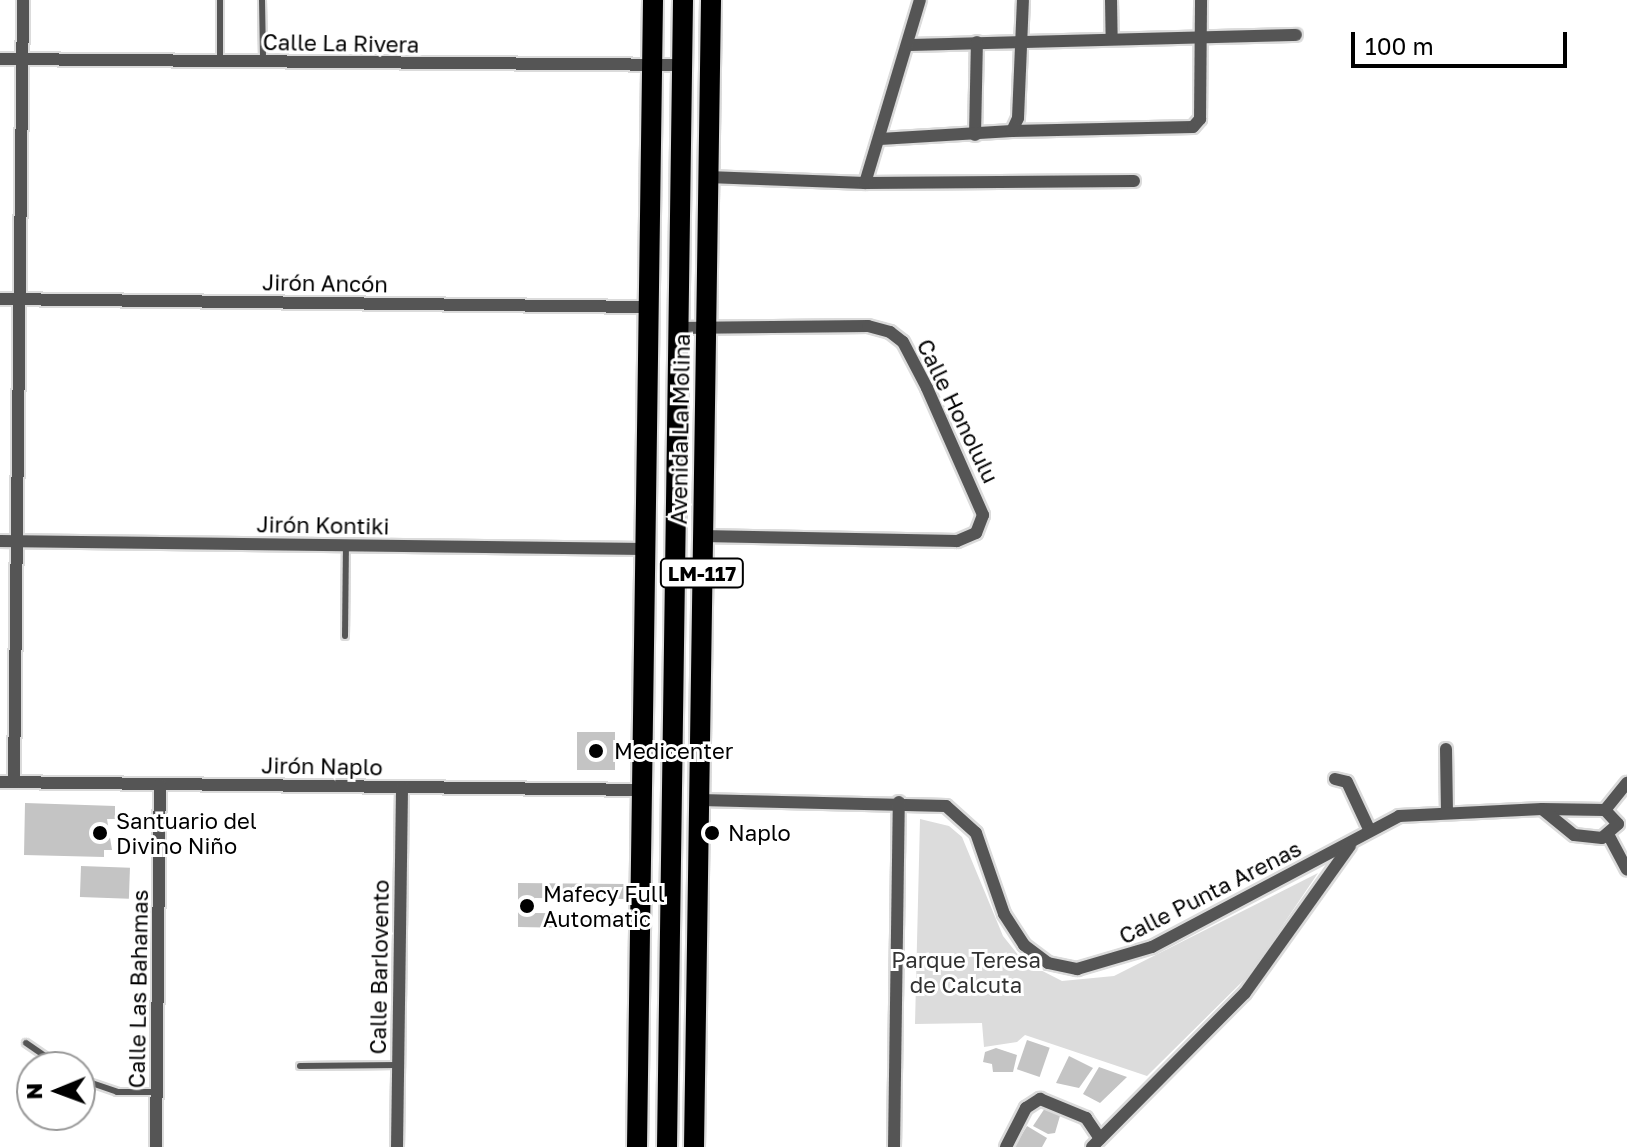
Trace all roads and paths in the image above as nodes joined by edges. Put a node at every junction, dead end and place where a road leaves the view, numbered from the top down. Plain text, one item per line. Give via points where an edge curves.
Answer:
1 (23, 0) edge
2 (220, 0) edge
3 (262, 0) edge
4 (653, 0) edge
5 (683, 0) edge
6 (711, 0) edge
7 (920, 0) edge
8 (1023, 0) edge
9 (1111, 0) edge
10 (1201, 0) edge
11 (1296, 35) dead end
12 (1203, 37) junction
13 (1112, 39) junction
14 (1023, 41) junction
15 (977, 42) junction
16 (907, 45) junction
17 (0, 59) edge
18 (23, 59) junction
19 (220, 62) junction
20 (263, 62) junction
21 (682, 65) junction
22 (651, 66) junction
23 (1012, 131) junction
24 (975, 135) junction
25 (880, 139) junction
26 (708, 177) junction
27 (1134, 181) dead end
28 (865, 183) junction
29 (0, 299) edge
30 (20, 299) junction
31 (649, 307) junction
32 (677, 328) junction
33 (705, 328) junction
34 (702, 536) junction
35 (0, 541) edge
36 (17, 541) junction
37 (346, 545) junction
38 (645, 549) junction
39 (345, 636) dead end
40 (1446, 749) dead end
41 (1335, 779) dead end
42 (0, 782) edge
43 (14, 782) junction
44 (1627, 783) edge
45 (160, 784) junction
46 (402, 787) junction
47 (643, 790) junction
48 (700, 800) junction
49 (899, 802) junction
50 (1542, 809) junction
51 (1605, 810) junction
52 (1447, 813) junction
53 (1623, 826) edge
54 (1369, 829) junction
55 (1609, 836) junction
56 (1350, 846) junction
57 (1627, 870) edge
58 (26, 1043) dead end
59 (38, 1051) edge
60 (398, 1065) junction
61 (300, 1066) dead end
62 (96, 1085) edge
63 (157, 1092) junction
64 (1096, 1143) edge
65 (156, 1147) edge
66 (397, 1147) edge
67 (637, 1147) edge
68 (667, 1147) edge
69 (694, 1147) edge
70 (894, 1147) edge
71 (1006, 1147) edge

1 - 18 street
2 - 19 lane
3 - 20 lane
4 - 22 main road, Avenida La Molina / LM-117
5 - 21 main road, Avenida La Molina / LM-117
6 - 26 main road, Avenida La Molina / LM-117
7 - 16 street
8 - 14 street
9 - 13 street
10 - 12 street
11 - 12 street
12 - 13 street
12 - 23 street via 1200,119 1193,127
13 - 14 street
14 - 15 street
14 - 23 street via 1018,118
15 - 16 street
15 - 24 street
16 - 25 street
17 - 18 street, Calle La Rivera
18 - 19 street, Calle La Rivera
18 - 30 street
19 - 20 street, Calle La Rivera
20 - 22 street, Calle La Rivera
21 - 22 street, Calle La Rivera
21 - 32 main road, Avenida La Molina / LM-117
22 - 31 main road, Avenida La Molina / LM-117
23 - 24 street
24 - 25 street
25 - 28 street
26 - 28 street
26 - 33 main road, Avenida La Molina / LM-117
27 - 28 street
29 - 30 street, Jirón Ancón
30 - 31 street, Jirón Ancón
30 - 36 street
31 - 38 main road, Avenida La Molina / LM-117
32 - 33 street
32 - 68 main road, Avenida La Molina / LM-117
33 - 34 main road, Avenida La Molina / LM-117
33 - 34 street, Calle Honolulu via 875,327 897,336 967,472 983,521 976,533 957,541
34 - 48 main road, Avenida La Molina / LM-117
35 - 36 street, Jirón Kontiki
36 - 37 street, Jirón Kontiki
36 - 43 street
37 - 38 street, Jirón Kontiki
37 - 39 lane
38 - 47 main road, Avenida La Molina / LM-117
40 - 52 street
41 - 54 street via 1347,782
42 - 43 street, Jirón Naplo
43 - 45 street, Jirón Naplo
44 - 51 street
45 - 46 street, Jirón Naplo
45 - 63 street, Calle Las Bahamas
46 - 47 street, Jirón Naplo
46 - 60 street, Calle Barlovento
47 - 67 main road, Avenida La Molina / LM-117
48 - 49 street, Calle Punta Arenas
48 - 69 main road, Avenida La Molina / LM-117
49 - 56 street, Calle Punta Arenas via 936,803 963,817 976,833 1018,937 1039,958 1067,969 1133,956
49 - 70 street
50 - 51 street, Calle Punta Arenas
50 - 52 street, Calle Punta Arenas
50 - 55 street via 1574,835
51 - 53 street
52 - 54 street, Calle Punta Arenas via 1399,816
53 - 55 street
54 - 56 street, Calle Punta Arenas
55 - 57 street
56 - 64 street, Calle Punta Arenas via 1245,993
58 - 59 lane
60 - 61 lane
60 - 66 street, Calle Barlovento
62 - 63 lane via 117,1092
63 - 65 street, Calle Las Bahamas
64 - 71 street via 1086,1118 1040,1099 1026,1108

